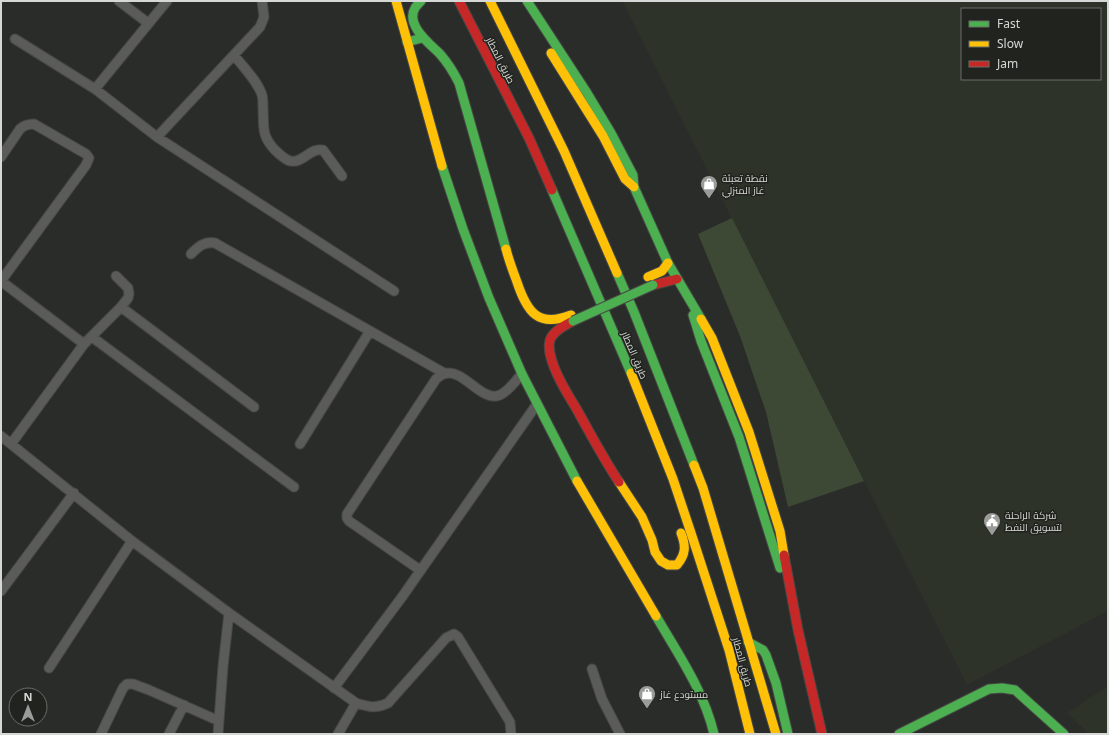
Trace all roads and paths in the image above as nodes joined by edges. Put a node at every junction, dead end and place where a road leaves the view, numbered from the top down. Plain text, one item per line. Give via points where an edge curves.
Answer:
1 (119, 1) edge
2 (167, 1) edge
3 (262, 1) edge
4 (396, 1) edge
5 (421, 1) edge
6 (490, 1) edge
7 (518, 1) edge
8 (455, 3) edge
9 (527, 7) edge
10 (148, 23) junction
11 (422, 38) junction
12 (14, 39) dead end
13 (407, 42) junction
14 (234, 55) junction
15 (95, 89) junction
16 (157, 137) junction
17 (1, 157) edge
18 (342, 176) dead end
19 (191, 254) dead end
20 (668, 263) junction
21 (116, 276) dead end
22 (677, 279) junction
23 (650, 281) junction
24 (394, 291) dead end
25 (121, 307) junction
26 (572, 318) junction
27 (370, 331) junction
28 (92, 337) junction
29 (84, 344) junction
30 (444, 373) junction
31 (522, 374) junction
32 (638, 390) junction
33 (537, 404) junction
34 (254, 407) dead end
35 (1, 436) edge
36 (11, 444) junction
37 (300, 444) dead end
38 (294, 487) dead end
39 (74, 493) junction
40 (132, 541) junction
41 (420, 570) junction
42 (1, 591) edge
43 (229, 613) junction
44 (748, 642) junction
45 (49, 668) dead end
46 (592, 669) dead end
47 (334, 688) junction
48 (356, 703) junction
49 (184, 705) junction
50 (219, 721) junction
51 (101, 734) edge
52 (170, 734) edge
53 (218, 734) edge
54 (338, 734) edge
55 (512, 734) edge
56 (620, 734) edge
57 (713, 734) edge
58 (750, 734) edge
59 (776, 734) edge
60 (788, 734) edge
61 (822, 734) edge
62 (899, 734) edge
63 (1064, 734) edge

1 - 10 street
2 - 10 street
3 - 14 street via 264,17 260,27
4 - 13 main road
5 - 11 main road via 414,10 414,17 416,28
6 - 44 main road, طريق المطار via 564,151 634,312 703,488
7 - 9 main road
8 - 32 main road, طريق المطار via 474,32 528,138
9 - 20 main road via 587,93 611,133 633,175 634,187
10 - 15 street
11 - 13 main road
11 - 26 main road via 450,66 459,83 505,248 528,308 538,318 546,320
12 - 15 street
13 - 31 main road via 442,168 463,229
14 - 16 street
14 - 18 street via 262,96 265,137 269,145 280,155 295,162 314,150 323,150
15 - 16 street
16 - 24 street
17 - 29 street via 23,126 34,124 89,158 1,281
19 - 27 street via 203,244 215,243
20 - 22 main road
20 - 23 main road
21 - 25 street via 129,290 128,298
22 - 23 main road
22 - 61 main road via 687,295 701,341 739,437 798,630
23 - 26 main road, bridge
25 - 28 street
25 - 34 street
26 - 32 main road via 550,340 552,363 609,467 642,517 655,552 661,561 668,565 677,565 686,551 684,542
27 - 30 street
27 - 37 street
28 - 29 street
28 - 38 street
29 - 36 street
30 - 31 street via 452,373 463,378 484,393 493,396 506,392
30 - 41 street via 436,379 347,514 350,521
31 - 33 main road
32 - 58 main road, طريق المطار via 696,547 729,650
33 - 41 street
33 - 57 main road via 584,495 689,672 710,717
35 - 36 street
36 - 39 street
39 - 40 street
39 - 42 street
40 - 43 street
40 - 45 street
41 - 47 street
43 - 47 street
43 - 50 street
44 - 59 main road, طريق المطار
44 - 60 main road via 763,650 766,655 776,683
46 - 56 street via 602,699
47 - 48 street
48 - 54 street
48 - 55 street via 371,707 388,703 446,638 454,634 510,722
49 - 50 street
49 - 51 street via 133,684 127,684
49 - 52 street
50 - 53 street
62 - 63 main road via 989,689 998,687 1015,690

